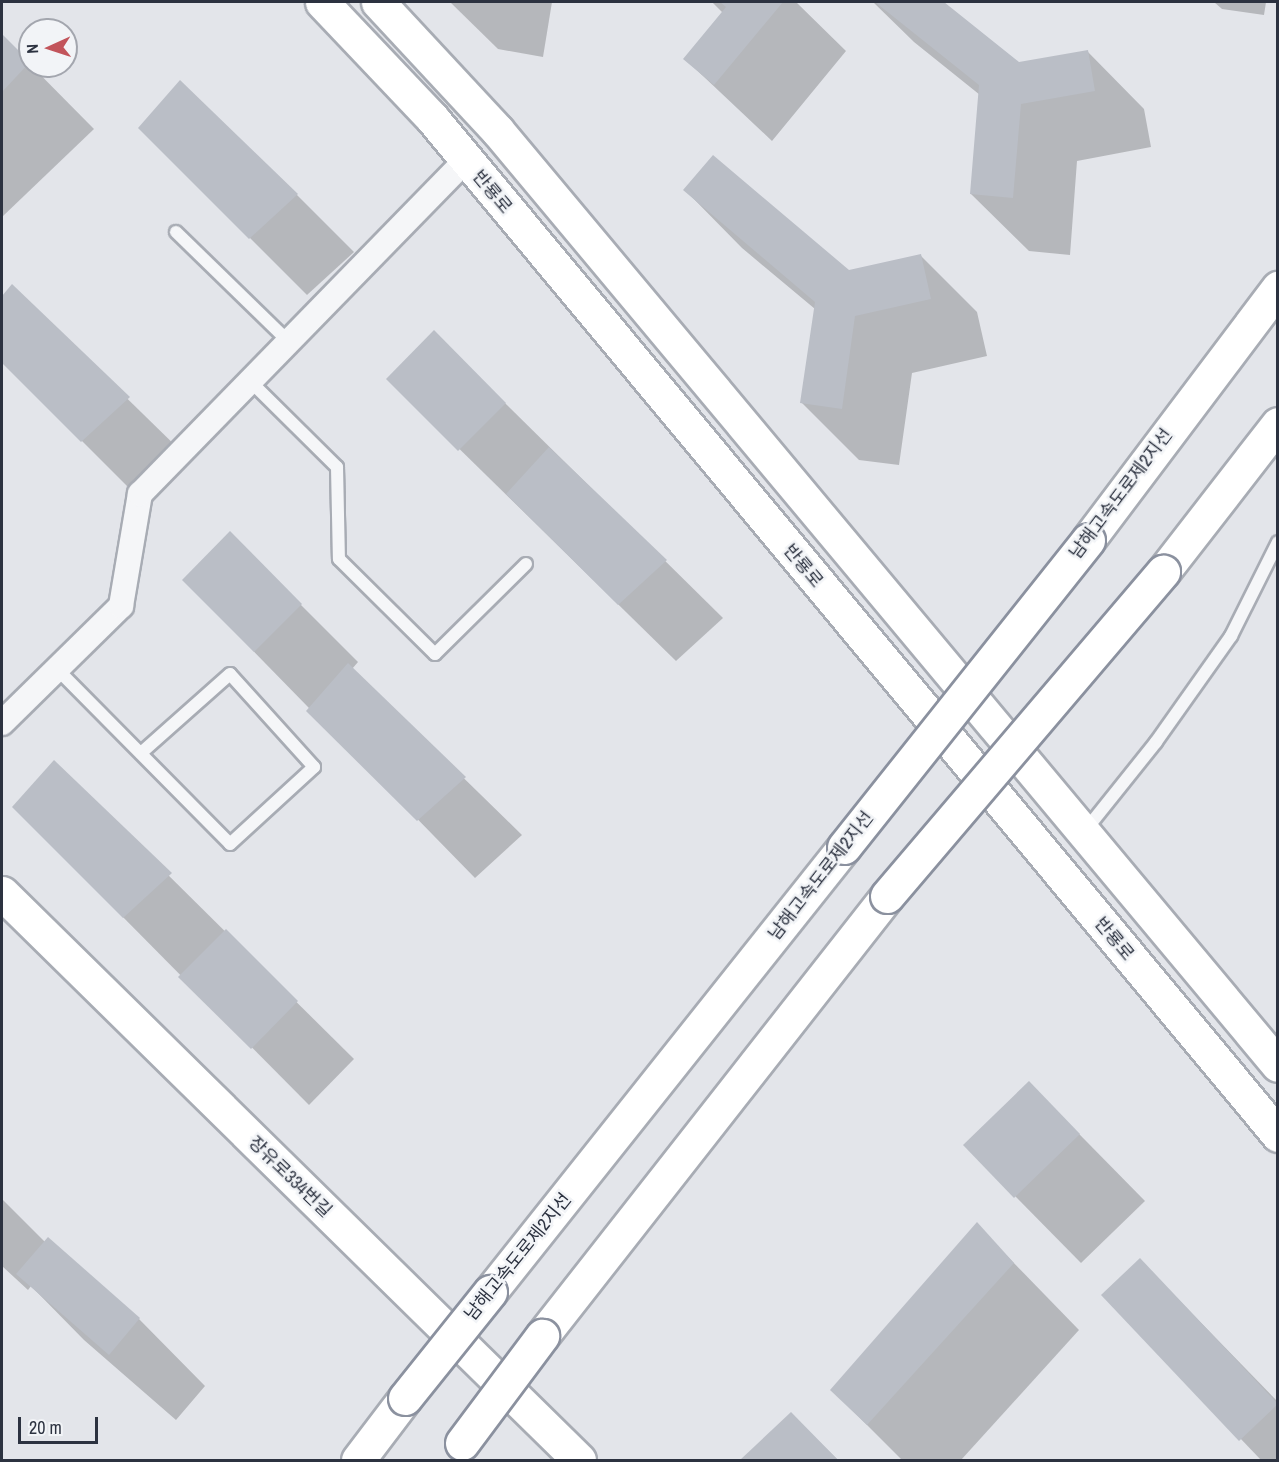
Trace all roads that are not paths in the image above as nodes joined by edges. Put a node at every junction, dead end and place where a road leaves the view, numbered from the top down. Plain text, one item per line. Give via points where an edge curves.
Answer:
1 (322, 2) edge
2 (378, 2) edge
3 (465, 161) junction
4 (176, 232) dead end
5 (1278, 288) edge
6 (288, 341) junction
7 (249, 380) junction
8 (1278, 424) edge
9 (1278, 542) edge
10 (526, 564) dead end
11 (57, 669) junction
12 (2, 723) edge
13 (141, 753) junction
14 (1083, 833) junction
15 (2, 893) edge
16 (1278, 1065) edge
17 (1278, 1136) edge
18 (456, 1452) edge
19 (358, 1461) edge
20 (579, 1461) edge

1 - 3 main road, 반룡로 via 432,118
2 - 14 main road via 497,130
3 - 6 street
3 - 17 main road, 반룡로
4 - 6 lane
5 - 19 main road, 남해고속도로제2지선, bridge via 1088,540
6 - 7 street
7 - 10 lane via 337,467 339,559 435,654
7 - 11 street via 140,494 121,606
8 - 18 main road, bridge via 1163,572 887,896 542,1336
9 - 14 lane via 1231,636 1156,742
11 - 12 street
11 - 13 lane
13 - 13 lane via 230,844 314,767 230,674
14 - 16 main road
15 - 20 main road, 장유로334번길

